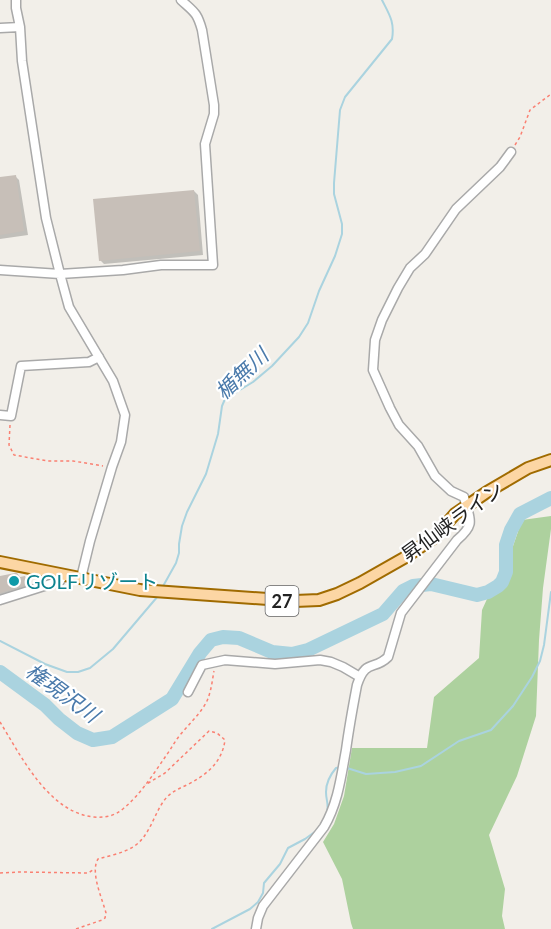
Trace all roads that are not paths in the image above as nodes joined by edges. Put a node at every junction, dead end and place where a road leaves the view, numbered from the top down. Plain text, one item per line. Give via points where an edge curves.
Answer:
1 (16, 0) edge
2 (181, 0) edge
3 (20, 27) junction
4 (0, 28) edge
5 (510, 152) road end
6 (0, 270) edge
7 (60, 274) junction
8 (99, 357) junction
9 (0, 416) edge
10 (551, 460) edge
11 (466, 507) junction
12 (0, 562) edge
13 (63, 576) junction
14 (81, 578) junction
15 (0, 600) edge
16 (360, 676) junction
17 (188, 692) dead end
18 (256, 929) edge

1 - 3 street
2 - 7 street via 199,19 214,105 205,144 213,265 161,265
3 - 4 street
3 - 7 street via 46,218
5 - 11 street via 500,167 456,209 410,268 375,340 373,370 399,425 418,446 435,476 464,497
6 - 7 street
7 - 8 street via 69,307
8 - 9 street via 89,362 21,366 11,416
8 - 14 street via 125,415 122,442
10 - 11 main road, 昇仙峡ライン / 27 via 528,468
11 - 14 main road, 昇仙峡ライン / 27 via 435,537 405,558 319,600 295,602 140,591
11 - 16 street via 471,518 467,531 401,613 388,657 366,668
12 - 13 main road, 昇仙峡ライン / 27
13 - 14 main road, 昇仙峡ライン / 27
13 - 15 street via 60,581
16 - 17 street via 320,660 275,664 225,660 202,665
16 - 18 street via 331,816 263,906

